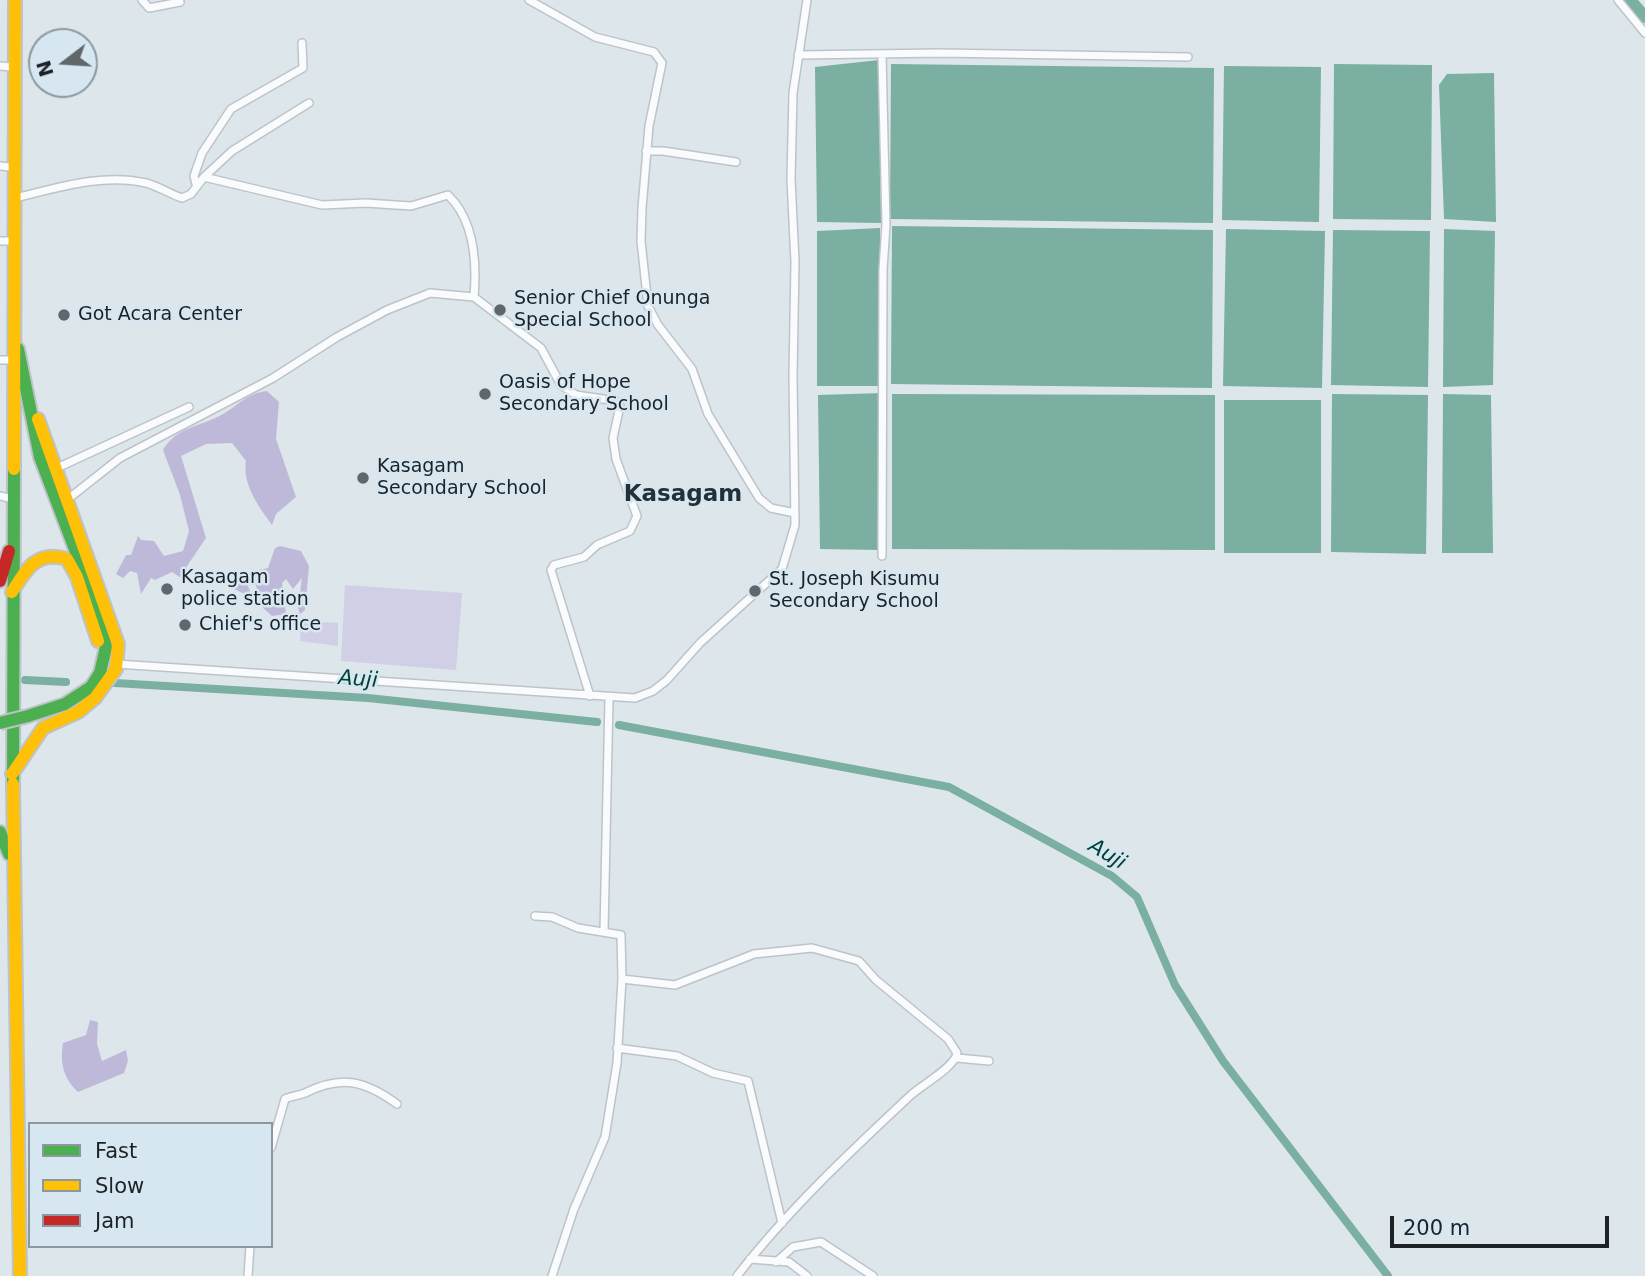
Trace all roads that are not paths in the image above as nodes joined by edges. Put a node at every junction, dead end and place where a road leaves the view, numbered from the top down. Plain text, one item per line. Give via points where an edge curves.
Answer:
1 (13, 0) edge
2 (142, 0) edge
3 (529, 0) edge
4 (807, 0) edge
5 (1618, 0) edge
6 (180, 2) dead end
7 (1645, 33) edge
8 (302, 43) dead end
9 (798, 55) junction
10 (881, 55) junction
11 (1188, 57) dead end
12 (5, 66) edge
13 (309, 103) dead end
14 (646, 151) junction
15 (736, 162) dead end
16 (5, 167) edge
17 (204, 177) junction
18 (196, 184) junction
19 (15, 198) junction
20 (5, 241) edge
21 (474, 297) junction
22 (12, 321) junction
23 (4, 360) edge
24 (30, 400) junction
25 (190, 407) dead end
26 (58, 468) junction
27 (5, 497) edge
28 (68, 499) junction
29 (795, 513) junction
30 (9, 551) junction
31 (882, 556) dead end
32 (0, 581) edge
33 (12, 592) junction
34 (116, 664) junction
35 (590, 696) junction
36 (609, 698) junction
37 (28, 712) junction
38 (0, 714) edge
39 (0, 723) edge
40 (12, 774) junction
41 (0, 832) edge
42 (9, 854) junction
43 (535, 916) dead end
44 (604, 931) junction
45 (622, 979) junction
46 (617, 1048) junction
47 (957, 1058) junction
48 (989, 1062) dead end
49 (397, 1104) dead end
50 (273, 1141) edge
51 (782, 1223) junction
52 (250, 1248) edge
53 (750, 1259) junction
54 (776, 1262) junction
55 (18, 1276) edge
56 (247, 1276) edge
57 (552, 1276) edge
58 (737, 1276) edge
59 (807, 1276) edge
60 (873, 1276) edge

1 - 12 main road
1 - 19 main road
2 - 6 street via 153,8
3 - 14 street via 595,37 659,57 662,69
4 - 9 street
5 - 7 street
8 - 18 street via 300,71 244,99 224,117 196,167
9 - 10 street
9 - 29 street via 791,178
10 - 11 street
10 - 31 street via 886,224
12 - 16 main road
13 - 17 street via 232,151
14 - 15 street
14 - 29 street via 641,241 652,315 692,369 713,425 759,498 771,508
16 - 20 main road
17 - 18 street
17 - 21 street via 313,205 411,206 448,195 470,231 477,267
18 - 19 street via 191,194 182,198 148,183 120,180 76,183
19 - 22 main road
20 - 23 main road
21 - 28 street via 430,293 406,301 120,458
21 - 35 street via 544,352 561,385 576,395 616,401 620,406 613,438 616,459 637,516 630,531 551,570
22 - 24 main road
22 - 33 main road
23 - 27 main road
24 - 26 main road
24 - 37 main road via 40,457 101,618 106,647 91,687 77,698
25 - 26 street
26 - 28 main road
27 - 30 main road
28 - 34 main road via 118,644
29 - 36 street via 792,545 782,569 653,691 635,698
30 - 32 main road
30 - 42 main road
33 - 37 main road via 41,555 67,559 96,633 96,667 88,679 74,692
33 - 40 main road
34 - 35 street
34 - 40 main road via 87,706 34,737
35 - 36 street
36 - 44 street
37 - 38 main road
37 - 39 main road, bridge
40 - 55 main road
41 - 42 main road
42 - 55 main road
43 - 44 street
44 - 45 street via 621,935
45 - 46 street
45 - 47 street via 675,985 754,954 812,948 859,961 948,1039
46 - 51 street via 677,1056 713,1073 748,1081
46 - 57 street via 605,1138
47 - 48 street
47 - 51 street via 880,1124
49 - 50 street via 366,1087 324,1083 285,1100
51 - 53 street
52 - 56 street
53 - 54 street
53 - 58 street
54 - 59 street via 796,1265
54 - 60 street via 793,1247 821,1242

